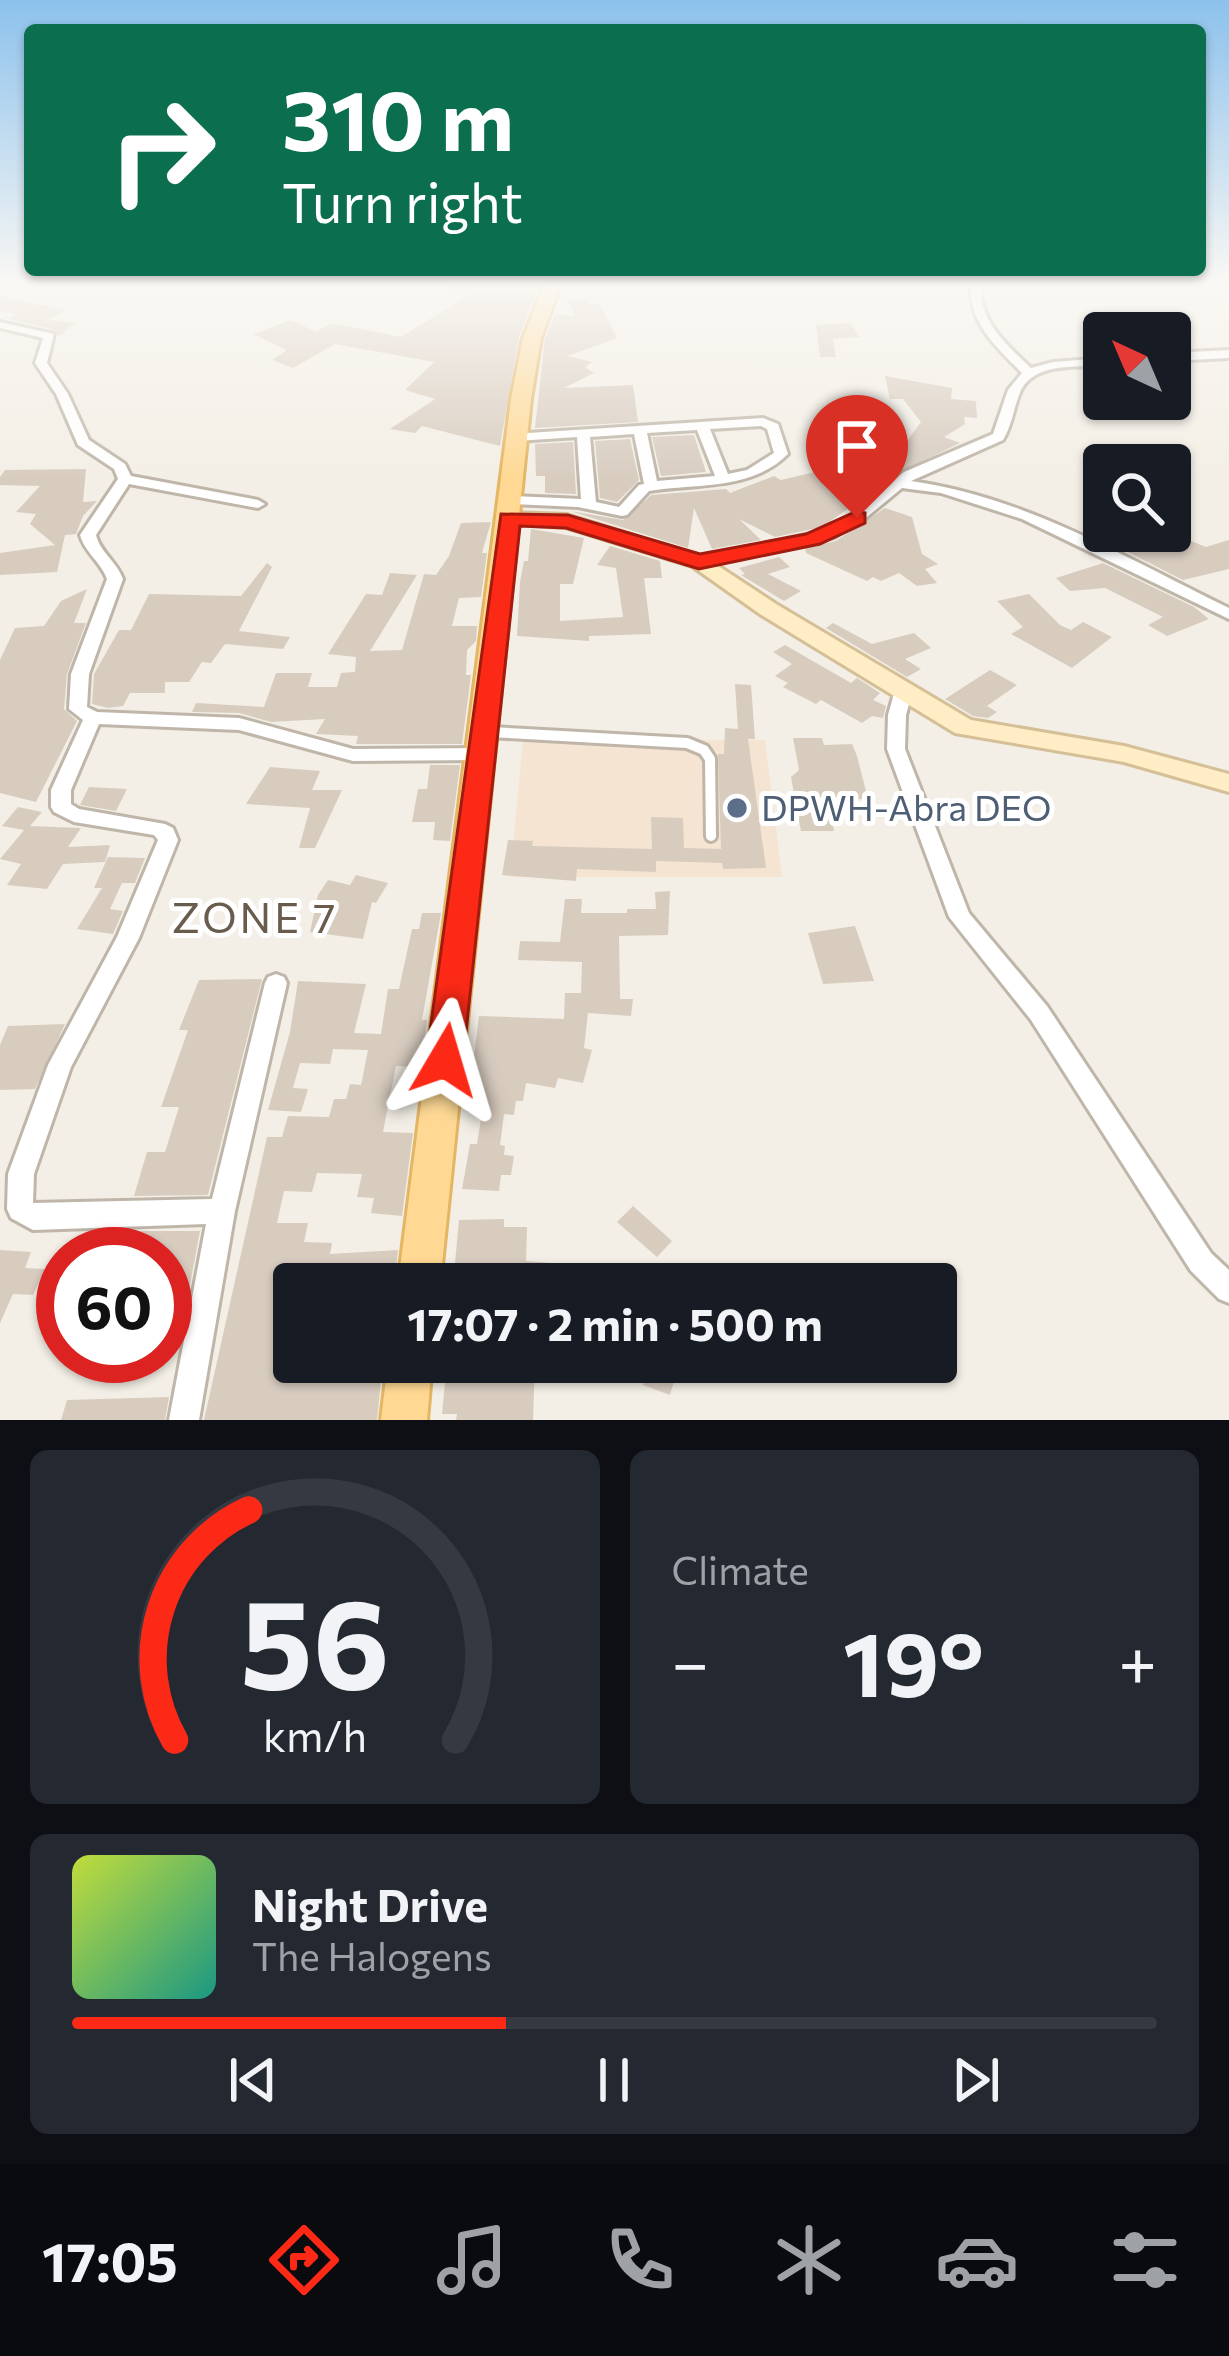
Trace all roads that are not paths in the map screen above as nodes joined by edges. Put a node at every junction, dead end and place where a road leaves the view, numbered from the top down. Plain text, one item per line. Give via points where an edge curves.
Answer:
1 (46, 347) edge
2 (531, 347) edge
3 (1003, 347) edge
4 (1229, 354) edge
5 (1191, 356) edge
6 (1083, 365) edge
7 (1029, 373) junction
8 (702, 425) junction
9 (640, 429) junction
10 (583, 432) junction
11 (517, 436) junction
12 (723, 478) junction
13 (125, 479) junction
14 (898, 483) junction
15 (651, 485) junction
16 (258, 504) dead end
17 (589, 505) junction
18 (511, 509) junction
19 (699, 562) junction
20 (1229, 614) edge
21 (904, 690) junction
22 (93, 718) junction
23 (483, 743) junction
24 (1229, 783) edge
25 (711, 836) dead end
26 (276, 983) dead end
27 (222, 1211) junction
28 (421, 1263) edge
29 (1229, 1289) edge
30 (408, 1383) edge
31 (184, 1420) edge
32 (404, 1420) edge

1 - 13 street via 40,363 83,442
2 - 11 main road
3 - 7 street
4 - 5 street
6 - 7 street
7 - 14 street via 1015,386 998,437
8 - 9 street
8 - 12 street
8 - 12 street via 772,427 779,458
9 - 10 street
9 - 15 street
10 - 11 street
10 - 17 street
11 - 18 main road
12 - 15 street
13 - 16 street
13 - 22 street via 88,535 115,579 80,674 78,709
14 - 19 street via 829,534
14 - 20 street via 1038,520
15 - 17 street via 622,512
17 - 18 street
18 - 19 street
18 - 23 main road
19 - 21 street
21 - 24 street via 975,731 1124,754
21 - 29 street via 896,749 960,917 1039,1013 1201,1262
22 - 23 street via 239,724 353,755
22 - 27 street via 61,790 62,807 158,829 168,840 61,1065 21,1174 20,1209 34,1217
23 - 25 lane via 687,742 710,759
23 - 28 main road
26 - 27 street
27 - 31 street
30 - 32 main road

